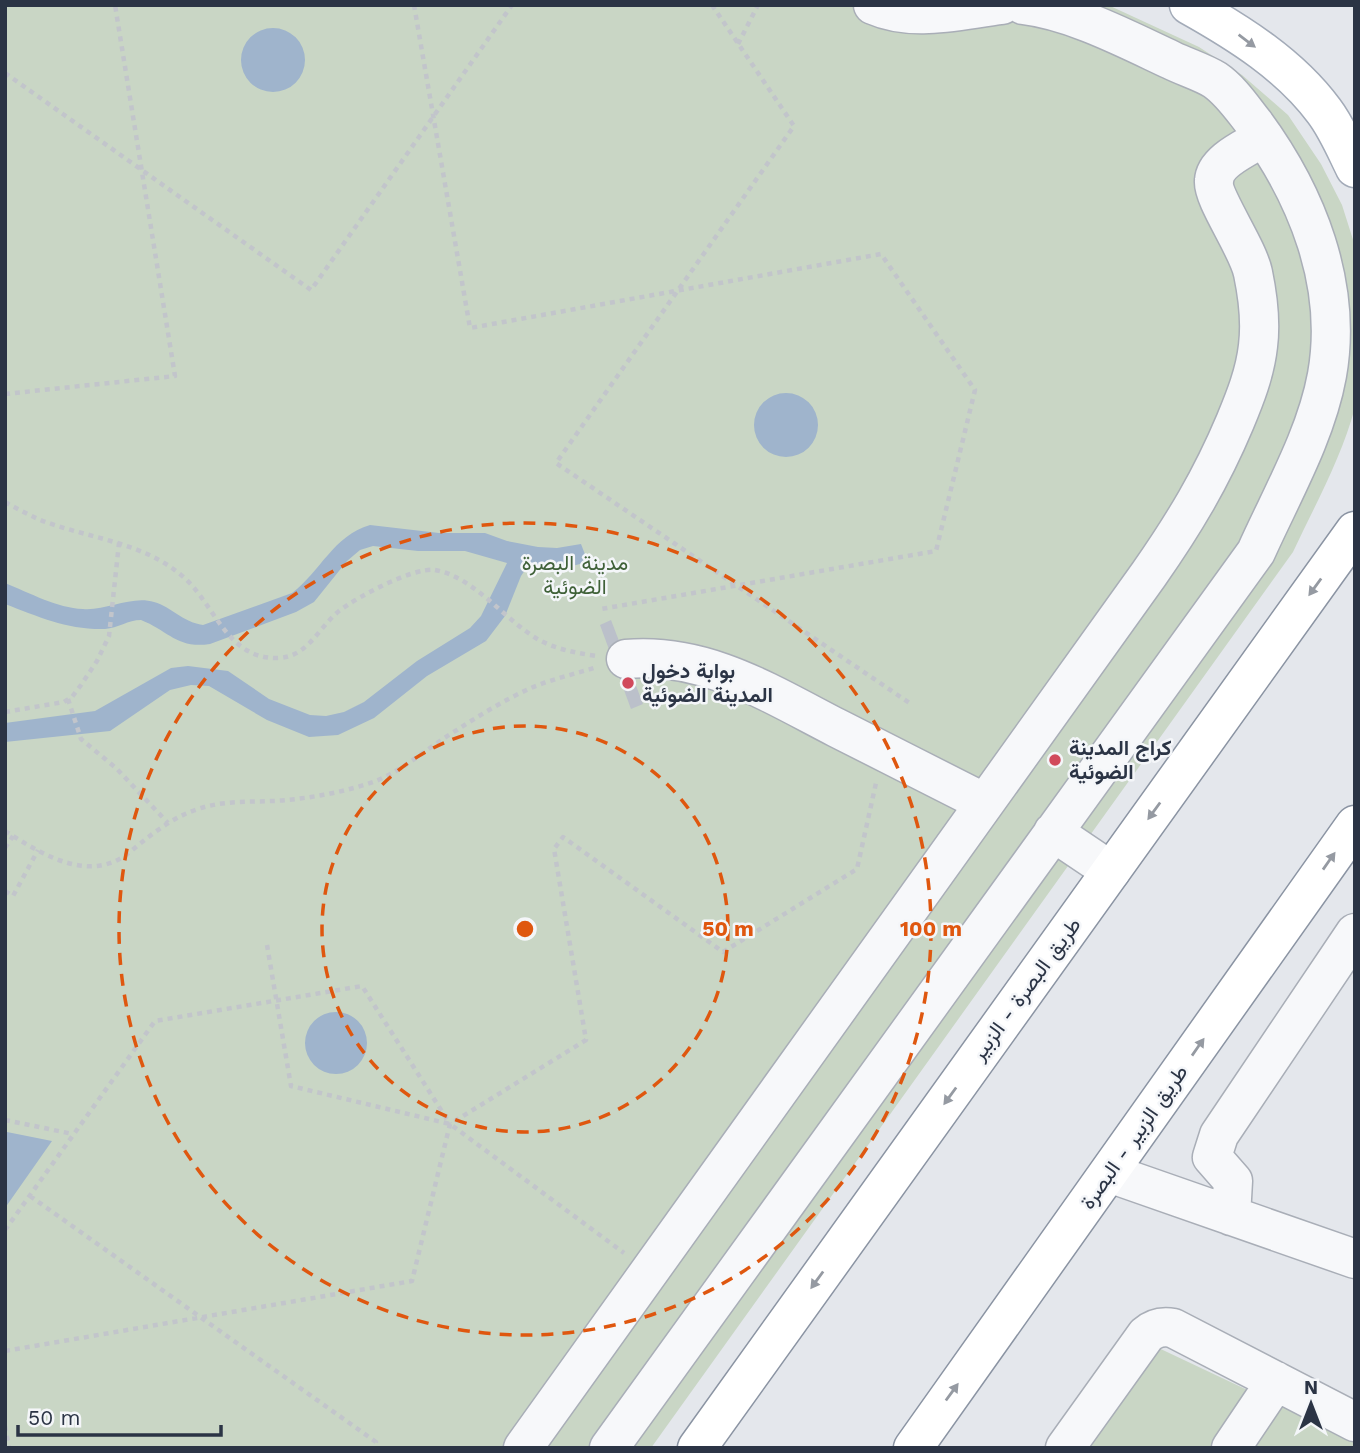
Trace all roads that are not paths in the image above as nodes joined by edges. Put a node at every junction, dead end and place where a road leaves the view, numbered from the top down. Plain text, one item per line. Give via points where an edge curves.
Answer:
1 (873, 5) edge
2 (1002, 5) edge
3 (1023, 5) edge
4 (1189, 5) edge
5 (1264, 137) junction
6 (1355, 168) edge
7 (1355, 512) edge
8 (1346, 543) edge
9 (609, 660) road end
10 (985, 803) junction
11 (1355, 825) edge
12 (1053, 832) junction
13 (1111, 871) junction
14 (1355, 933) edge
15 (1109, 1173) junction
16 (1231, 1216) junction
17 (1355, 1259) edge
18 (1276, 1381) junction
19 (1355, 1422) edge
20 (523, 1448) edge
21 (609, 1448) edge
22 (697, 1448) edge
23 (913, 1448) edge
24 (1065, 1448) edge
25 (1231, 1448) edge

1 - 2 street via 914,16
3 - 5 street via 1116,35 1214,80
4 -> 6 main road via 1231,29 1291,74 1325,112
5 - 10 street via 1220,165 1213,181 1252,269 1259,309 1258,347 1243,402 1199,499
5 - 12 street via 1309,222 1329,294 1331,330 1318,416 1256,552
7 - 8 main road, طريق البصرة - الزبير
8 -> 13 main road, طريق البصرة - الزبير
9 - 10 street via 670,659 716,669
10 - 20 street
15 -> 11 main road, طريق الزبير - البصرة
12 - 13 street
12 - 21 street
13 -> 22 main road, طريق البصرة - الزبير
14 - 16 street via 1219,1135 1212,1157 1233,1181
15 - 16 street
23 -> 15 main road, طريق الزبير - البصرة
16 - 17 street
18 - 19 street
18 - 24 street via 1173,1328 1158,1327 1146,1335
18 - 25 street

